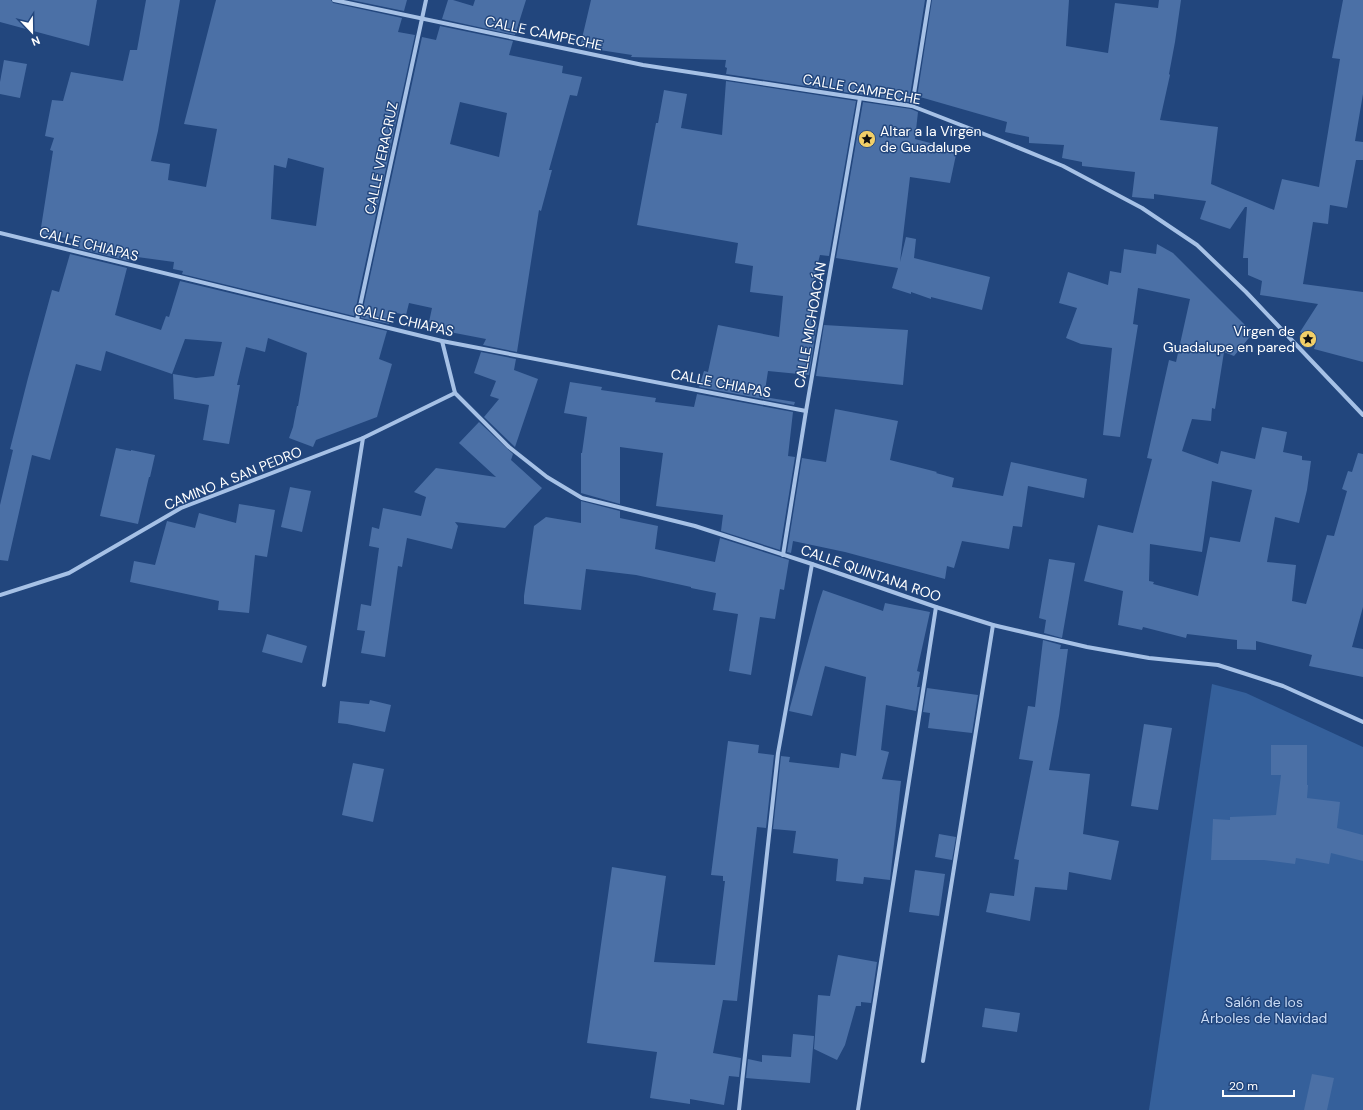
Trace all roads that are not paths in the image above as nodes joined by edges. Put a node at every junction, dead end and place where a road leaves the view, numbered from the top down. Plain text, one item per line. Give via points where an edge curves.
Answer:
1 (334, 0) edge
2 (426, 0) edge
3 (929, 0) edge
4 (422, 18) junction
5 (860, 98) junction
6 (912, 106) junction
7 (0, 233) edge
8 (357, 320) junction
9 (442, 341) junction
10 (455, 393) junction
11 (806, 411) junction
12 (1363, 415) edge
13 (363, 438) junction
14 (783, 555) junction
15 (812, 564) junction
16 (0, 595) edge
17 (936, 607) junction
18 (993, 625) junction
19 (324, 685) dead end
20 (1363, 722) edge
21 (923, 1061) dead end
22 (739, 1110) edge
23 (858, 1110) edge

1 - 4 street, CALLE CAMPECHE
2 - 4 street, CALLE VERACRUZ
3 - 6 street
4 - 5 street, CALLE CAMPECHE via 643,65
4 - 8 street, CALLE VERACRUZ
5 - 6 street, CALLE CAMPECHE
5 - 11 street, CALLE MICHOACÁN
6 - 12 street, CALLE CAMPECHE via 1063,166 1142,208 1197,245 1246,292
7 - 8 street, CALLE CHIAPAS
8 - 9 street, CALLE CHIAPAS
9 - 10 street
9 - 11 street, CALLE CHIAPAS
10 - 13 street, CAMINO A SAN PEDRO
10 - 14 street, CALLE QUINTANA ROO via 509,447 547,477 582,498 695,526
11 - 14 street, CALLE MICHOACÁN
13 - 16 street, CAMINO A SAN PEDRO via 181,508 69,573
13 - 19 street
14 - 15 street, CALLE QUINTANA ROO
15 - 17 street, CALLE QUINTANA ROO
15 - 22 street via 778,753
17 - 18 street, CALLE QUINTANA ROO
17 - 23 street
18 - 20 street, CALLE QUINTANA ROO via 1087,647 1149,658 1218,665 1283,686
18 - 21 street

